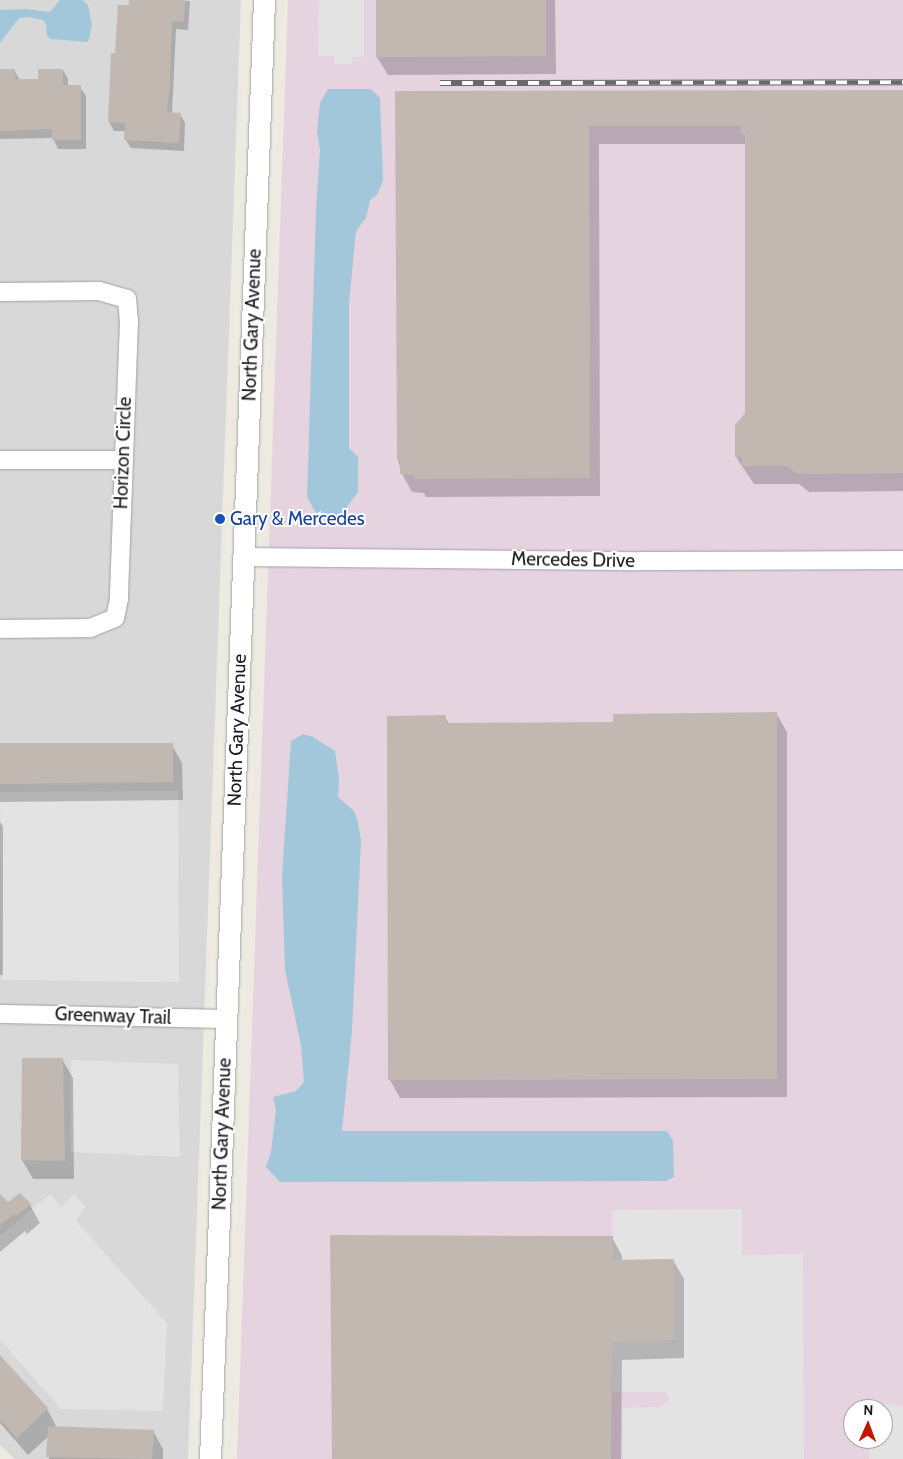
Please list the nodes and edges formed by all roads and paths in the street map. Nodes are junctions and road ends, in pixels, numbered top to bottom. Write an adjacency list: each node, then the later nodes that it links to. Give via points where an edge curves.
1 (264, 0): 5 (street, North Gary Avenue)
2 (0, 292): 4 (street, Horizon Circle, via 99,291 127,299 129,321)
3 (0, 460): 4 (street)
4 (122, 460): 7 (street, Horizon Circle, via 116,618 90,628)
5 (243, 557): 6 (street, Mercedes Drive); 9 (street, North Gary Avenue)
6 (903, 560)
7 (0, 629)
8 (0, 1014): 9 (street, Greenway Trail)
9 (226, 1019): 10 (street, North Gary Avenue)
10 (210, 1459)

